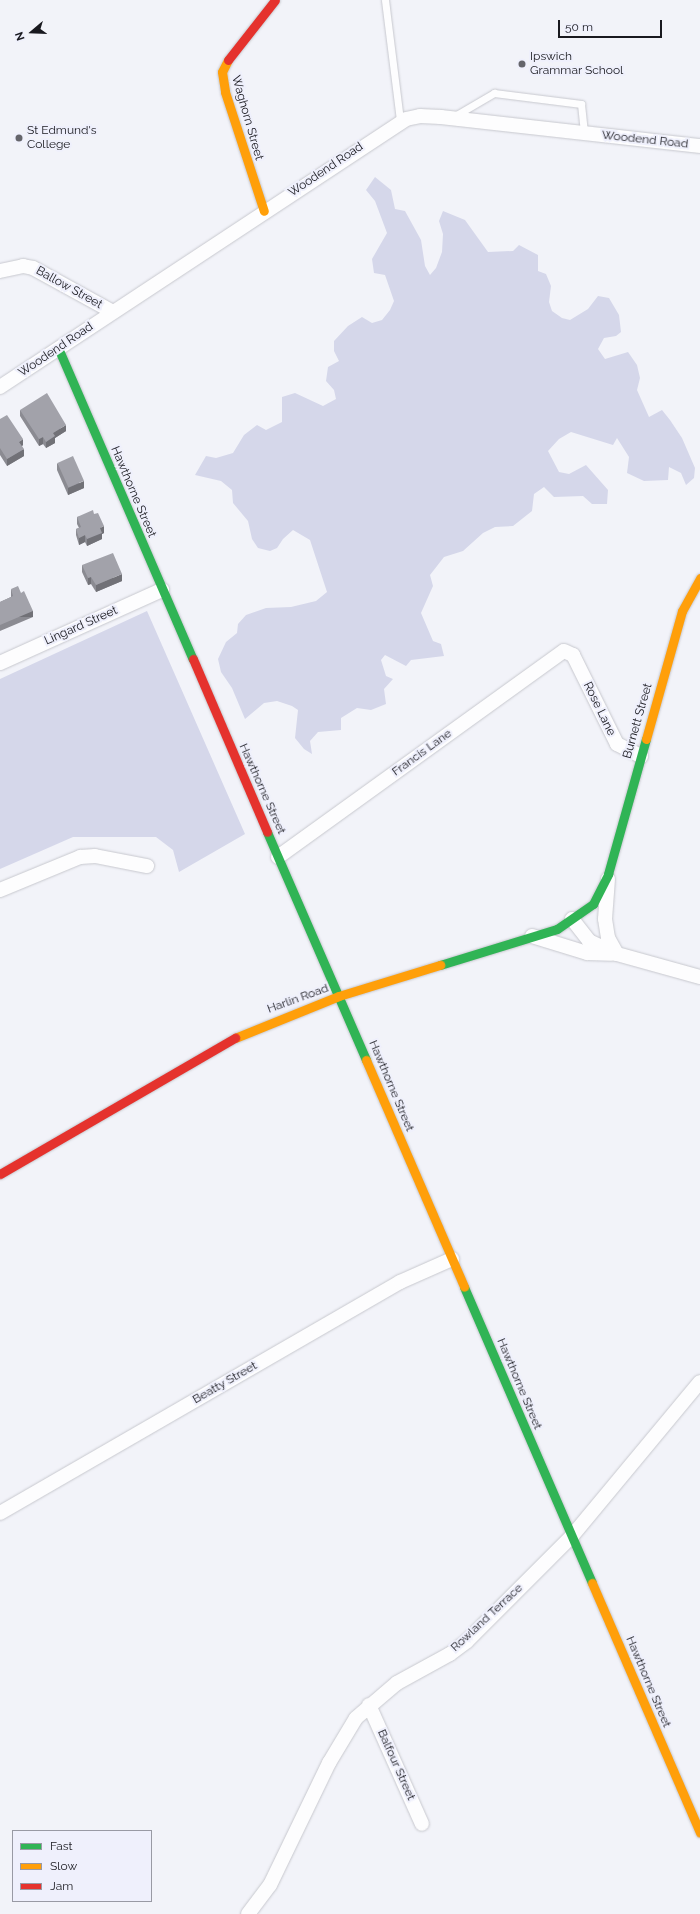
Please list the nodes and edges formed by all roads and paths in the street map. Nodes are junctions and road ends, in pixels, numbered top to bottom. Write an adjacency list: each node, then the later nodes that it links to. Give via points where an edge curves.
1 (275, 0): 7 (street, Waghorn Street, via 231,54 222,72 224,92)
2 (385, 0): 4 (lane)
3 (451, 118): 4 (street, Woodend Road, via 420,116); 5 (street, Woodend Road); 5 (lane, via 494,92 581,104)
4 (400, 122): 7 (street, Woodend Road)
5 (584, 133): 6 (street, Woodend Road)
6 (700, 146)
7 (264, 211): 9 (street, Woodend Road)
8 (0, 271): 9 (street, Ballow Street, via 23,266 33,268)
9 (113, 312): 10 (street, Woodend Road)
10 (59, 350): 11 (street, Woodend Road); 13 (street, Hawthorne Street)
11 (0, 387)
12 (700, 579): 16 (street, Burnett Street, via 682,611)
13 (162, 590): 15 (street, Lingard Street); 17 (street, Hawthorne Street)
14 (567, 651): 16 (street, Rose Lane, via 573,655 617,744); 17 (street, Francis Lane)
15 (0, 663)
16 (641, 756): 19 (street, Burnett Street)
17 (278, 857): 25 (street, Hawthorne Street)
18 (147, 866): 20 (street, via 95,856 80,857)
19 (608, 874): 21 (street, Harlin Road, via 592,904); 23 (street, via 608,938)
20 (0, 890)
21 (572, 919): 22 (street, Harlin Road, via 557,929); 23 (street, via 589,941)
22 (532, 936): 23 (street, via 587,954); 25 (street, Harlin Road)
23 (617, 954): 24 (street)
24 (700, 977)
25 (339, 996): 26 (street, Harlin Road, via 258,1026 222,1043); 27 (street, Hawthorne Street)
26 (0, 1174)
27 (452, 1259): 29 (street, Beatty Street, via 400,1282); 30 (street, Hawthorne Street)
28 (700, 1382): 30 (street, Rowland Terrace)
29 (0, 1512)
30 (572, 1536): 31 (street, Rowland Terrace, via 467,1641 450,1654 397,1683); 33 (street, Hawthorne Street)
31 (369, 1705): 32 (street, Balfour Street); 34 (street, Rowland Terrace, via 341,1740 270,1885)
32 (422, 1824)
33 (700, 1833)
34 (248, 1914)

